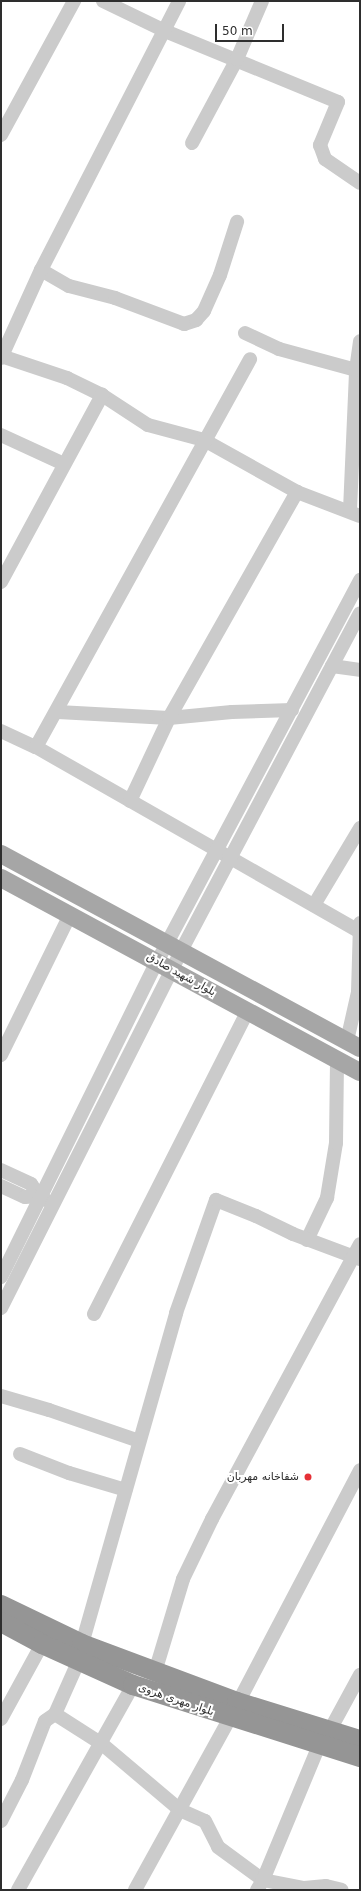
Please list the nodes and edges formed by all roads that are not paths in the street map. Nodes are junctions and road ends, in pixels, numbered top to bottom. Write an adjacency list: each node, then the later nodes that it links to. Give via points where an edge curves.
1 (74, 1): 7 (street)
2 (103, 1): 5 (street)
3 (179, 1): 5 (street)
4 (262, 1): 6 (street)
5 (165, 31): 6 (street); 11 (street)
6 (237, 59): 8 (street); 9 (street, via 338,102 320,145 325,159)
7 (1, 135)
8 (192, 143)
9 (360, 182)
10 (237, 222): 11 (street, via 220,275 204,311 196,320 184,324 115,298 69,286)
11 (40, 270): 14 (street)
12 (245, 333): 16 (street, via 279,350)
13 (360, 341): 16 (street)
14 (1, 357): 17 (street, via 67,378)
15 (250, 359): 19 (street)
16 (356, 370): 22 (street)
17 (102, 395): 19 (street, via 148,425); 20 (street)
18 (1, 435): 20 (street)
19 (204, 440): 21 (street); 29 (street)
20 (64, 464): 24 (street)
21 (297, 492): 22 (street); 30 (street)
22 (355, 513)
23 (360, 580): 28 (street)
24 (1, 582)
25 (360, 613): 26 (street)
26 (332, 666): 27 (street); 37 (street)
27 (360, 670)
28 (292, 710): 30 (street); 35 (street)
29 (58, 712): 30 (street); 32 (street)
30 (169, 718): 33 (street)
31 (1, 731): 32 (street)
32 (36, 747): 33 (street)
33 (130, 801): 35 (street)
34 (360, 828): 39 (street)
35 (216, 850): 37 (street); 42 (street)
36 (1, 854): 42 (main road, بلوار شهید صادق)
37 (231, 859): 39 (street); 42 (street)
38 (1, 878): 40 (main road, بلوار شهید صادق)
39 (314, 905): 41 (street)
40 (70, 915): 43 (main road, بلوار شهید صادق); 47 (street)
41 (360, 928): 44 (street)
42 (174, 947): 43 (street); 46 (main road, بلوار شهید صادق)
43 (164, 966): 45 (main road, بلوار شهید صادق); 52 (street); 53 (street)
44 (359, 992): 46 (street)
45 (247, 1013): 48 (main road, بلوار شهید صادق); 59 (street)
46 (354, 1045)
47 (1, 1055)
48 (337, 1060): 49 (main road, بلوار شهید صادق); 54 (street, via 336,1143 327,1198)
49 (360, 1072)
50 (1, 1170): 52 (street, via 31,1184)
51 (1, 1186): 52 (street, via 25,1197)
52 (39, 1196): 53 (street); 57 (street)
53 (52, 1202): 58 (street)
54 (307, 1240): 56 (street); 61 (street, via 216,1200 176,1313)
55 (360, 1244): 56 (street)
56 (357, 1258): 69 (street, via 212,1519 183,1579)
57 (1, 1277)
58 (1, 1308)
59 (94, 1314)
60 (1, 1396): 61 (street)
61 (139, 1441): 64 (street)
62 (20, 1454): 64 (street, via 69,1473)
63 (360, 1470): 72 (street)
64 (126, 1490): 68 (street)
65 (1, 1605): 68 (highway, بلوار مهری هروی)
66 (1, 1622): 67 (highway, بلوار مهری هروی)
67 (42, 1644): 68 (highway, بلوار مهری هروی); 74 (street)
68 (81, 1652): 69 (highway, بلوار مهری هروی); 71 (highway, بلوار مهری هروی); 73 (street)
69 (155, 1672): 72 (highway, بلوار مهری هروی)
70 (360, 1675): 75 (street)
71 (133, 1685): 72 (highway, بلوار مهری هروی); 77 (street)
72 (234, 1710): 75 (highway, بلوار مهری هروی); 79 (street)
73 (55, 1714): 77 (street); 80 (street, via 45,1721 22,1780)
74 (2, 1716)
75 (325, 1737): 76 (highway, بلوار مهری هروی); 78 (highway, بلوار مهری هروی); 81 (street)
76 (360, 1740)
77 (102, 1744): 79 (street); 82 (street)
78 (360, 1757)
79 (180, 1810): 81 (street, via 204,1821 218,1846); 83 (street)
80 (1, 1821)
81 (260, 1885): 84 (street, via 304,1888 326,1886)
82 (18, 1890)
83 (135, 1890)
84 (342, 1890)

